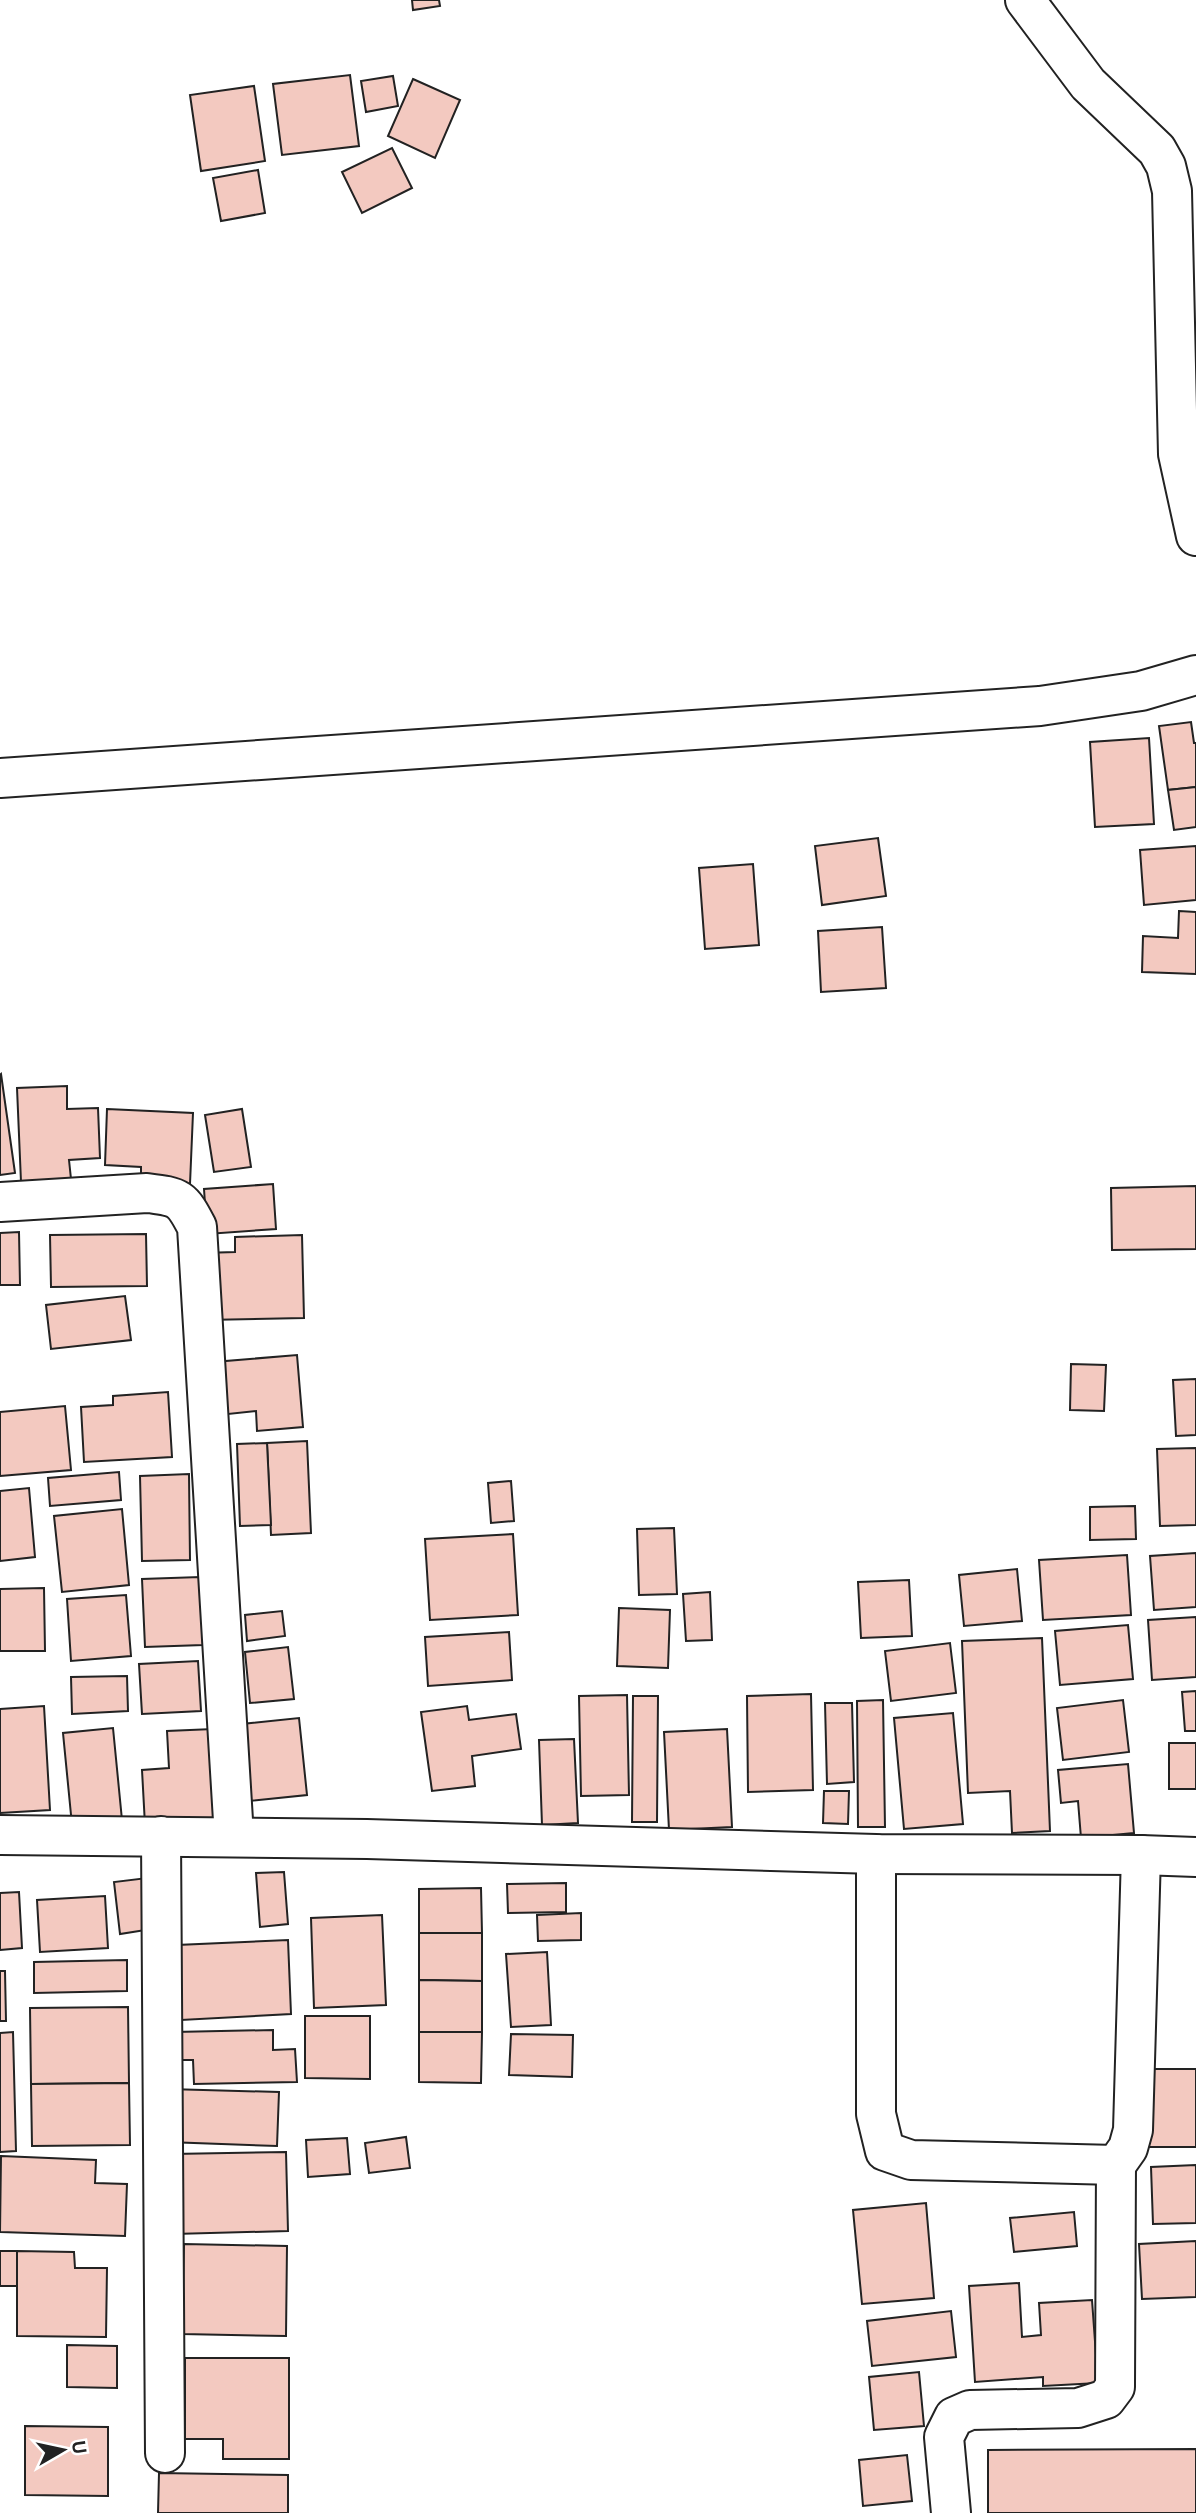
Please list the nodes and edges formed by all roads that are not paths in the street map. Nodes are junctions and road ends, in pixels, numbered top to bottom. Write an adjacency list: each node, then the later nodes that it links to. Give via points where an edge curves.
1 (1025, 0): 2 (street, via 1088,85 1157,150 1166,166 1172,191 1178,454)
2 (1196, 536)
3 (1196, 675): 4 (street, via 1141,691 1040,706)
4 (0, 778)
5 (0, 1202): 8 (street, via 147,1193 185,1203 197,1227)
6 (0, 1835): 7 (street)
7 (161, 1836): 8 (street); 13 (street)
8 (234, 1837): 9 (street)
9 (876, 1854): 10 (street); 12 (street, via 876,2114 885,2151 911,2160)
10 (1141, 1855): 11 (street); 12 (street, via 1133,2130)
11 (1196, 1857)
12 (1116, 2165): 14 (street, via 1115,2387 1106,2399 1079,2409 970,2410 954,2417 944,2437)
13 (165, 2453)
14 (951, 2513)

